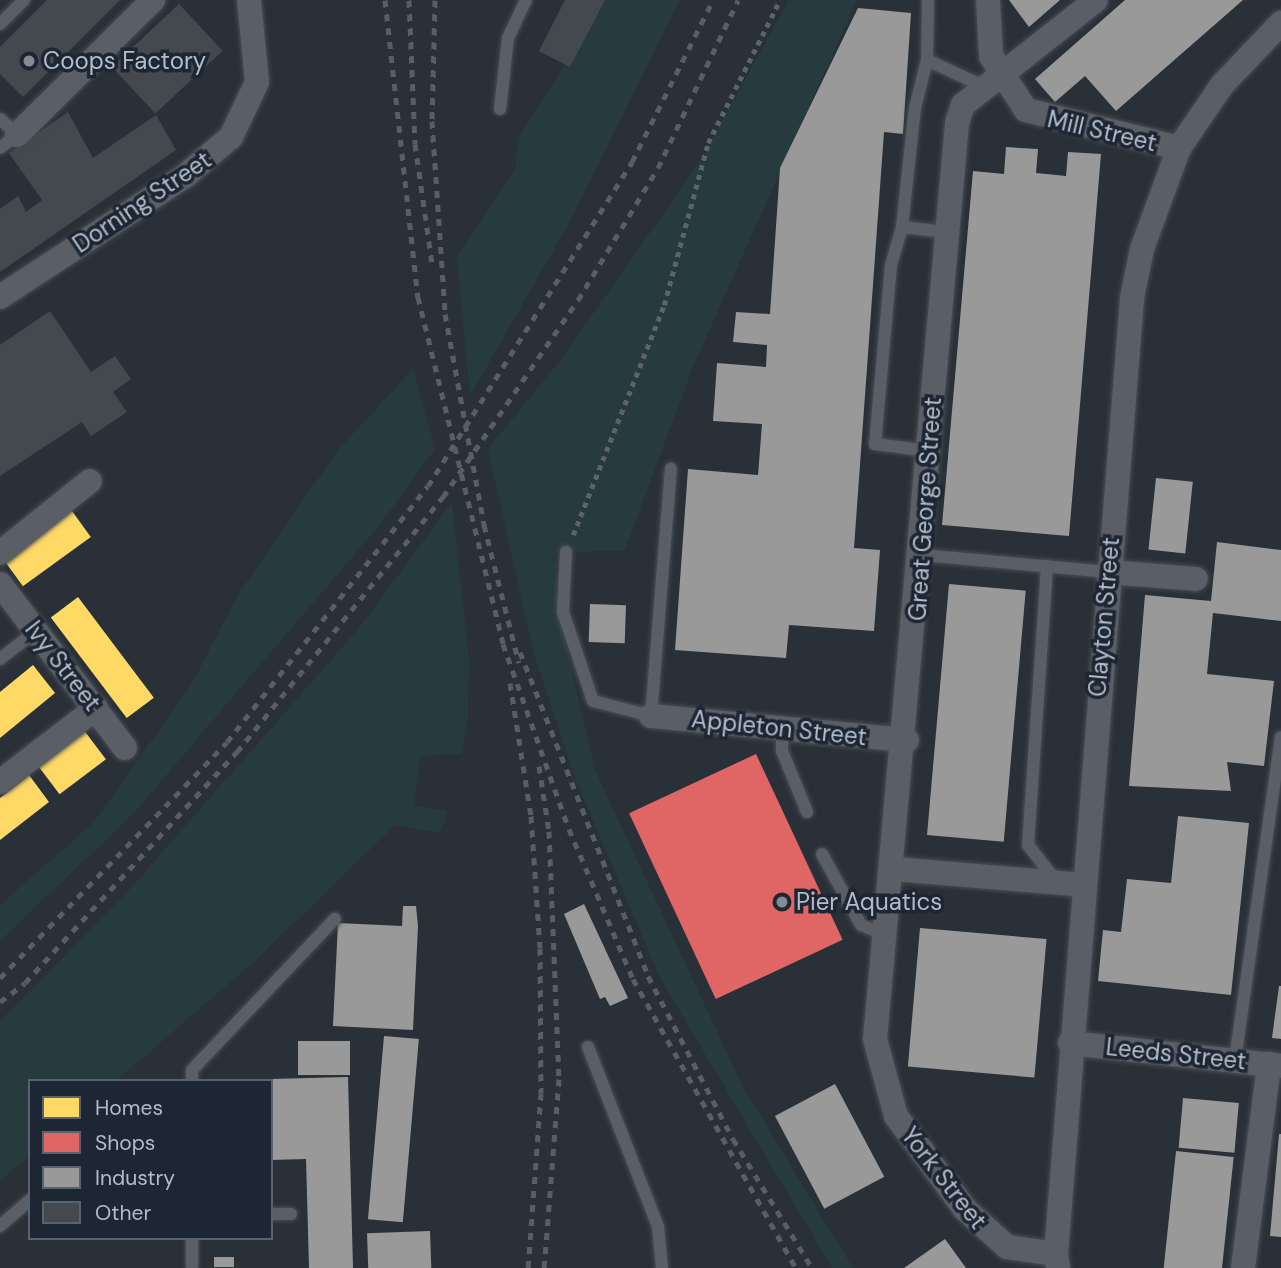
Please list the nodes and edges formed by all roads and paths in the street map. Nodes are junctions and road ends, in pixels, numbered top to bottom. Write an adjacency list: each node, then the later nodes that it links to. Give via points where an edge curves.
1 (24, 0): 10 (lane)
2 (153, 0): 14 (street)
3 (249, 0): 18 (street, Dorning Street, via 257,82 231,136 185,176)
4 (526, 0): 13 (lane, via 508,38)
5 (780, 0): 22 (path, via 708,143 664,305)
6 (928, 0): 11 (lane)
7 (988, 0): 12 (street, via 985,32)
8 (1096, 0): 12 (street, Great George Street)
9 (1281, 23): 15 (street, Clayton Street, via 1222,85)
10 (0, 24)
11 (927, 60): 12 (lane); 16 (lane, via 915,108)
12 (992, 82): 15 (street, Mill Street, via 1042,118); 17 (street, Great George Street, via 959,114)
13 (500, 109)
14 (6, 134)
15 (1179, 148): 26 (street, Clayton Street, via 1142,249 1132,298)
16 (902, 227): 17 (lane); 19 (lane, via 891,265 875,444)
17 (946, 232): 19 (street, Great George Street)
18 (0, 297)
19 (929, 451): 24 (street, Great George Street)
20 (671, 470): 32 (lane)
21 (90, 481): 23 (street)
22 (566, 552): 32 (lane, via 563,612 593,701)
23 (0, 554)
24 (922, 555): 25 (lane); 35 (street, Great George Street)
25 (1047, 566): 26 (lane); 41 (lane, via 1028,845)
26 (1108, 572): 27 (street); 41 (street, Clayton Street)
27 (1196, 579)
28 (0, 584): 29 (street, Ivy Street)
29 (36, 631): 30 (lane); 31 (street, Ivy Street)
30 (0, 659)
31 (96, 708): 36 (street, Ivy Street); 37 (street)
32 (652, 716): 33 (street, Appleton Street)
33 (782, 728): 35 (street, Appleton Street); 38 (lane, via 782,751)
34 (1281, 737): 47 (lane)
35 (907, 740): 40 (street, Great George Street)
36 (125, 748)
37 (0, 782)
38 (807, 812)
39 (822, 853): 43 (lane, via 861,925)
40 (894, 869): 41 (street); 43 (street, Great George Street)
41 (1071, 884): 45 (street, Clayton Street)
42 (335, 919): 49 (lane, via 192,1070)
43 (887, 935): 44 (street, Great George Street)
44 (876, 1039): 55 (street, York Street, via 896,1116 965,1209 1007,1247)
45 (1070, 1043): 47 (street, Leeds Street); 55 (street, Clayton Street)
46 (588, 1047): 57 (lane, via 658,1227)
47 (1235, 1060): 48 (street, Leeds Street)
48 (1275, 1065): 58 (street)
49 (192, 1079)
50 (28, 1201): 53 (lane)
51 (273, 1214): 52 (lane)
52 (291, 1214)
53 (0, 1226)
54 (192, 1240): 56 (lane)
55 (1057, 1261)
56 (192, 1268)
57 (662, 1268)
58 (1244, 1268)

